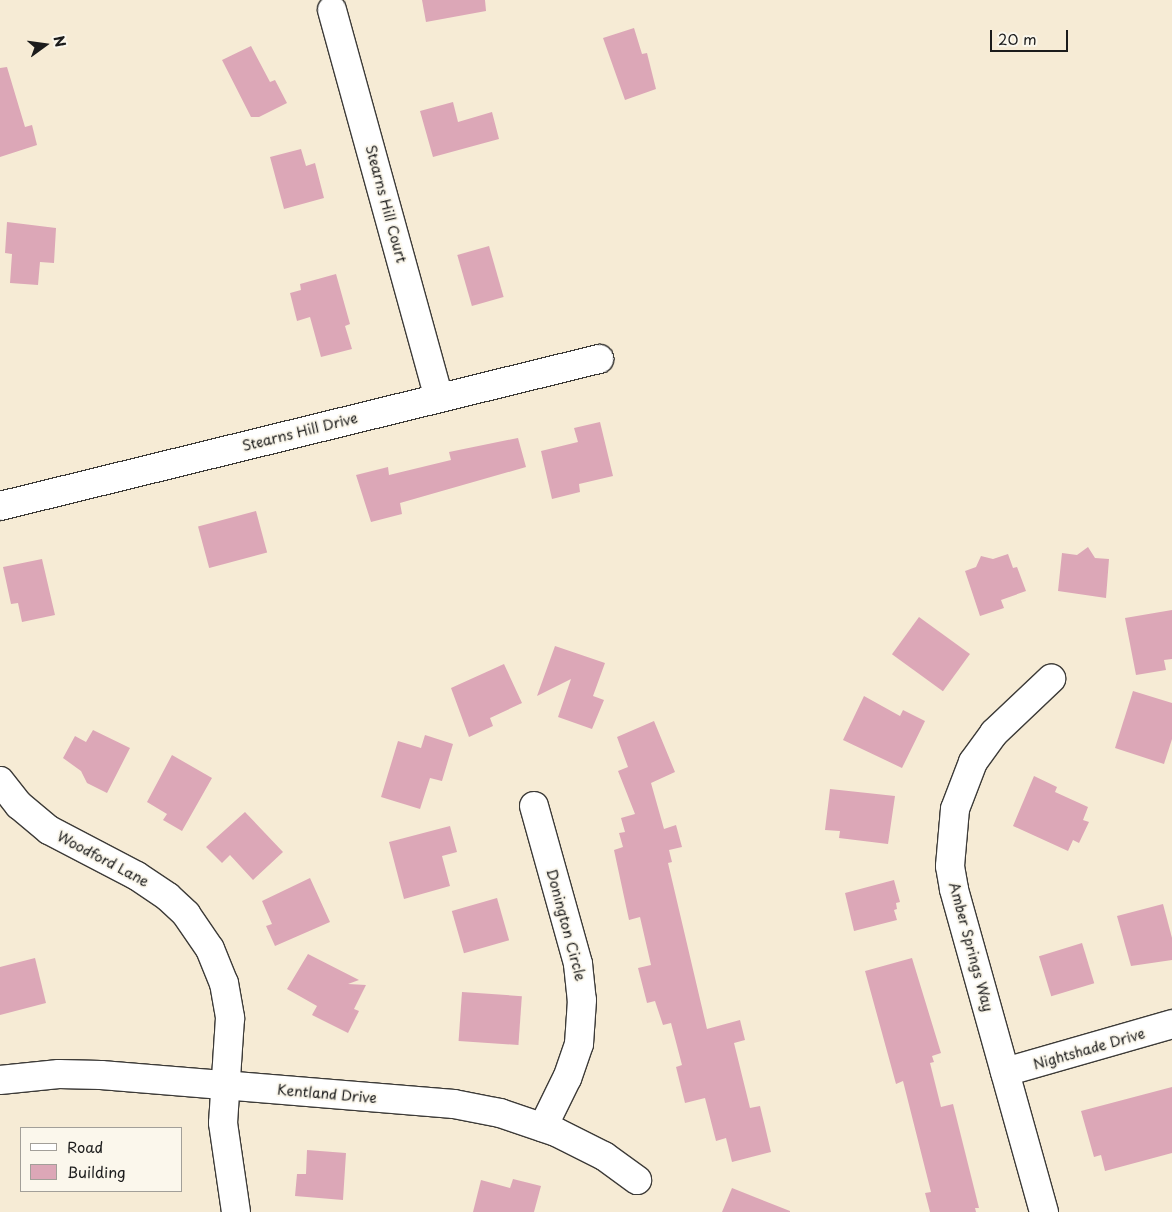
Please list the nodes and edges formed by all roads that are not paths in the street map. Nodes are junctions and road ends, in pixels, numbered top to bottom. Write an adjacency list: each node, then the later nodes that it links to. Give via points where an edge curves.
1 (332, 10): 3 (street, Stearns Hill Court)
2 (599, 359): 3 (street, Stearns Hill Drive)
3 (439, 398): 4 (street, Stearns Hill Drive)
4 (0, 506)
5 (1051, 679): 9 (street, Amber Springs Way, via 994,733 979,753 964,781 952,830 950,866 954,888)
6 (0, 781): 11 (street, Woodford Lane, via 18,806 43,826 155,887 180,908 200,933 218,966 229,1002)
7 (534, 806): 12 (street, Donington Circle, via 578,963 582,1000 579,1044 567,1078)
8 (1172, 1024): 9 (street, Nightshade Drive)
9 (1005, 1072): 15 (street, Amber Springs Way)
10 (0, 1080): 11 (street, Kentland Drive, via 79,1074)
11 (226, 1085): 12 (street, Kentland Drive, via 454,1104 500,1113); 14 (street, Woodford Lane, via 224,1132)
12 (543, 1127): 13 (street, Kentland Drive, via 604,1156)
13 (637, 1180)
14 (236, 1212)
15 (1044, 1212)

